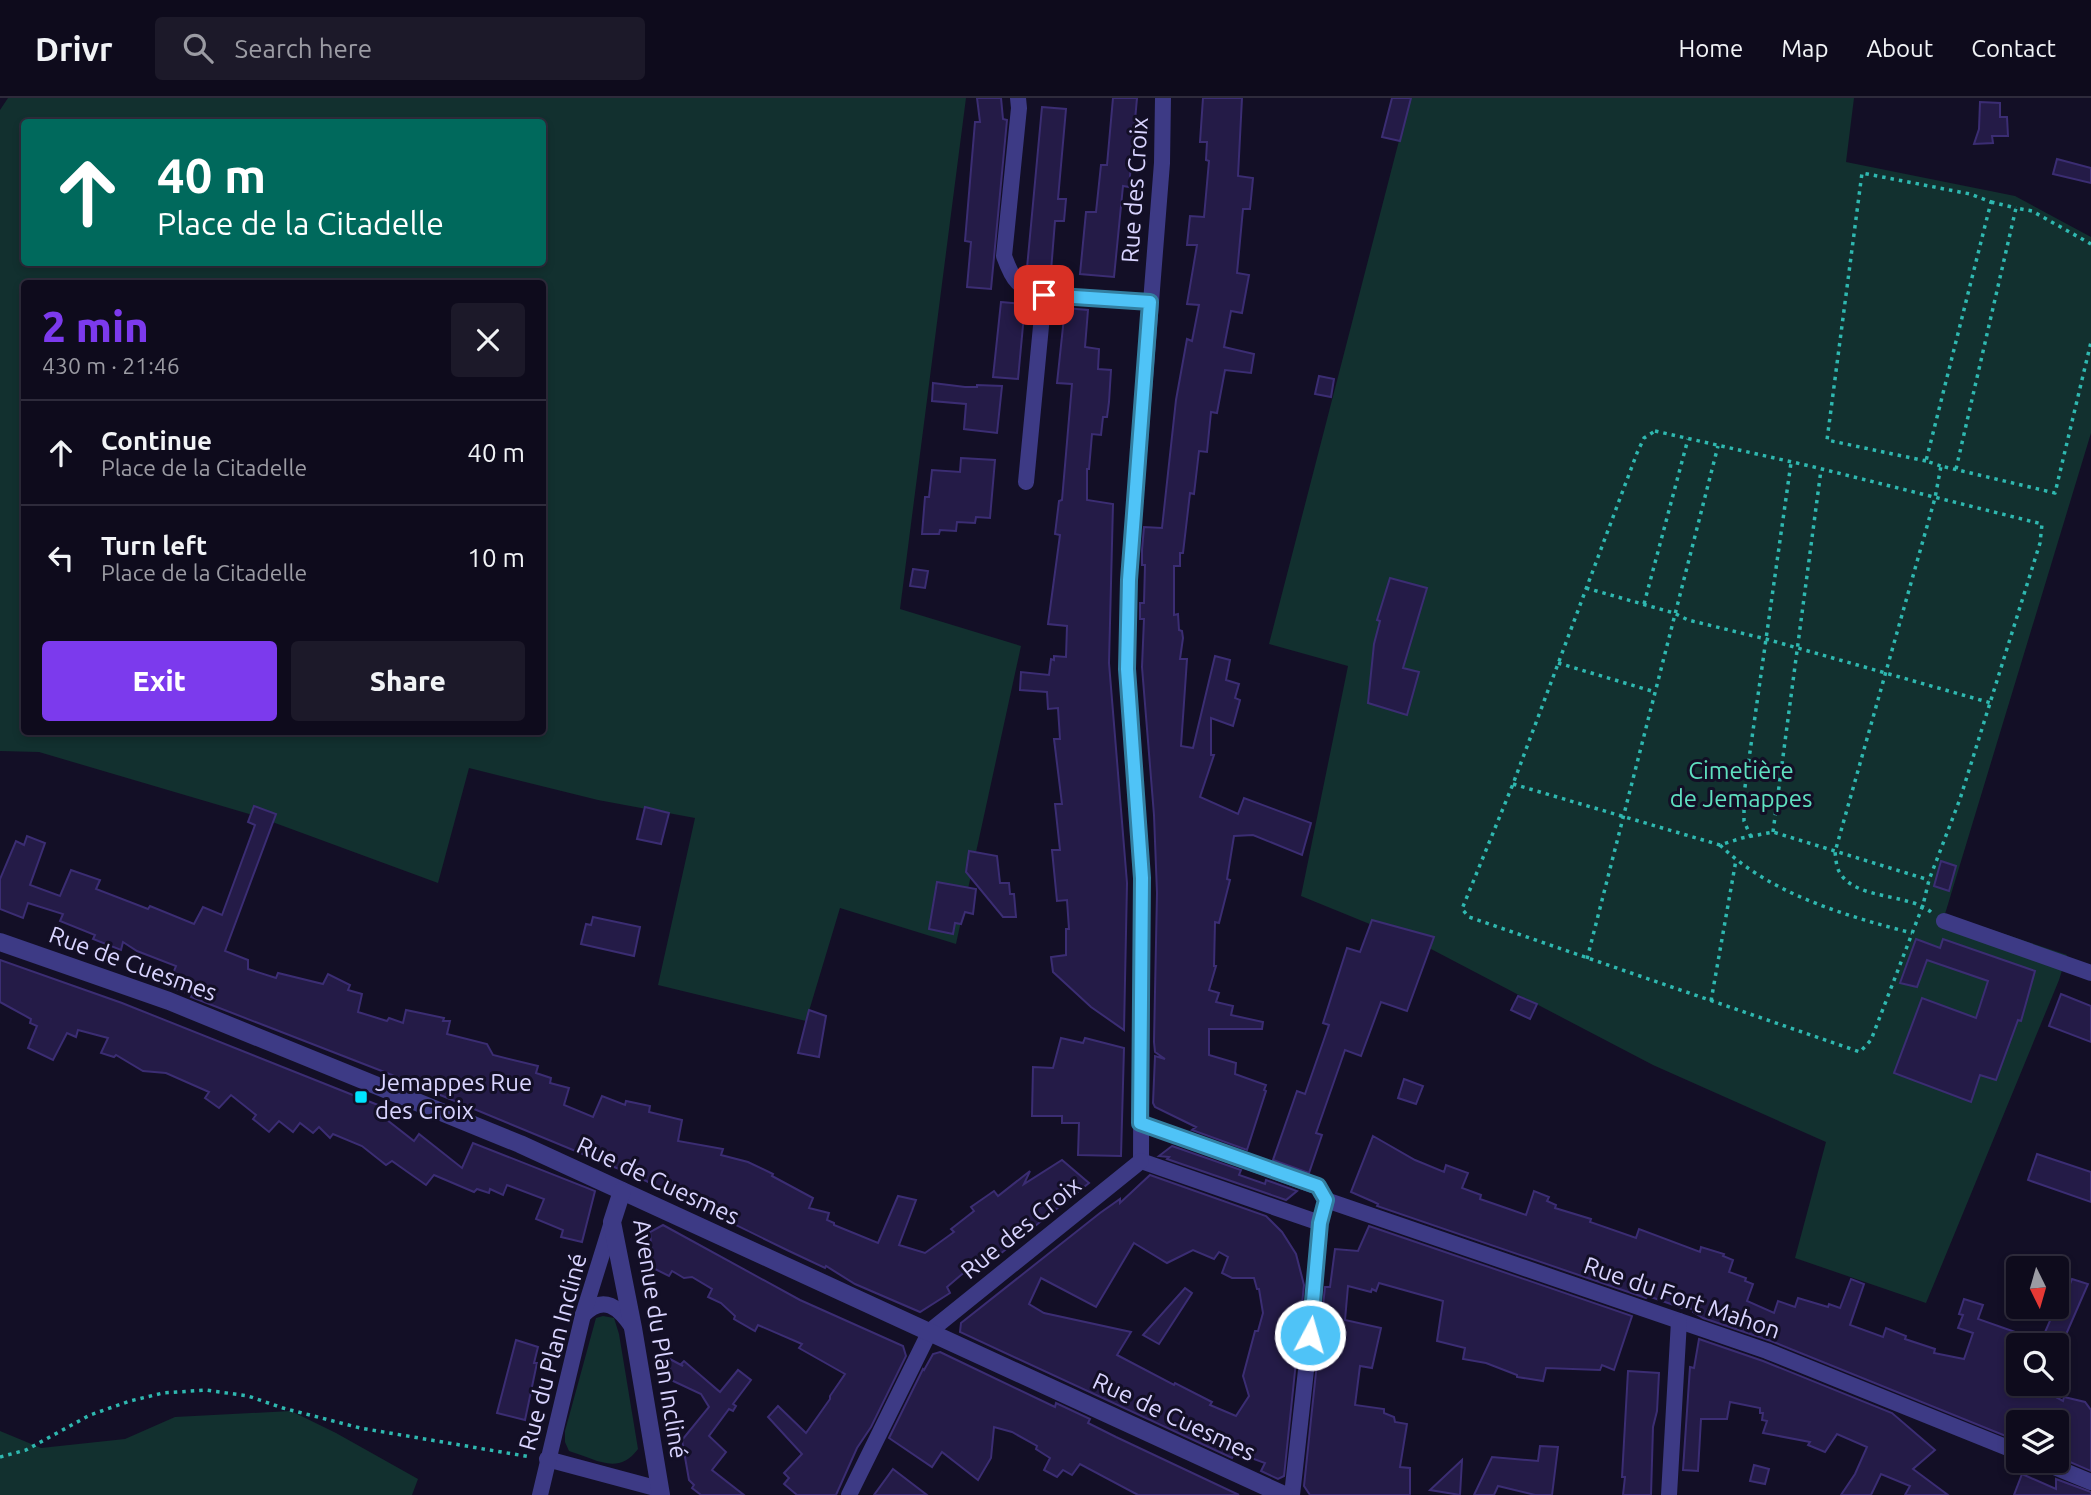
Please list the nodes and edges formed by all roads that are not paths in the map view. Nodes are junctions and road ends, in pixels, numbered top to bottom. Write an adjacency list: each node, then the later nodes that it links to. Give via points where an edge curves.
1 (1018, 98): 3 (street, via 1004,257 1010,274 1023,289)
2 (1163, 98): 4 (street, Rue des Croix)
3 (1044, 295): 4 (street); 5 (street)
4 (1150, 302): 9 (street, Rue des Croix, via 1129,580 1127,669 1142,878)
5 (1027, 482)
6 (1944, 921): 8 (street)
7 (0, 942): 11 (street, Rue de Cuesmes, via 169,1000 520,1144)
8 (2091, 973)
9 (1140, 1123): 10 (street, Rue des Croix); 12 (street, Rue du Fort Mahon, via 1318,1186)
10 (1141, 1161): 14 (street); 18 (street, Rue des Croix)
11 (621, 1191): 13 (street, Avenue du Plan Incliné); 18 (street, Rue de Cuesmes)
12 (1326, 1200): 14 (street); 16 (street, Rue du Fort Mahon)
13 (612, 1222): 15 (street, Rue du Plan Incliné); 17 (street, Avenue du Plan Incliné)
14 (1320, 1223): 27 (street)
15 (583, 1315): 17 (street, via 591,1306 612,1306); 20 (street, Rue du Plan Incliné)
16 (1679, 1321): 19 (street, Rue du Fort Mahon, via 1767,1351); 28 (street)
17 (633, 1328): 23 (street, Avenue du Plan Incliné)
18 (930, 1331): 25 (street); 26 (street, Rue de Cuesmes)
19 (2006, 1447)
20 (547, 1459): 23 (street); 24 (street, Rue du Plan Incliné)
21 (2069, 1473): 22 (street)
22 (2091, 1482)
23 (660, 1492)
24 (540, 1495)
25 (849, 1495)
26 (1284, 1495)
27 (1292, 1495)
28 (1669, 1495)

